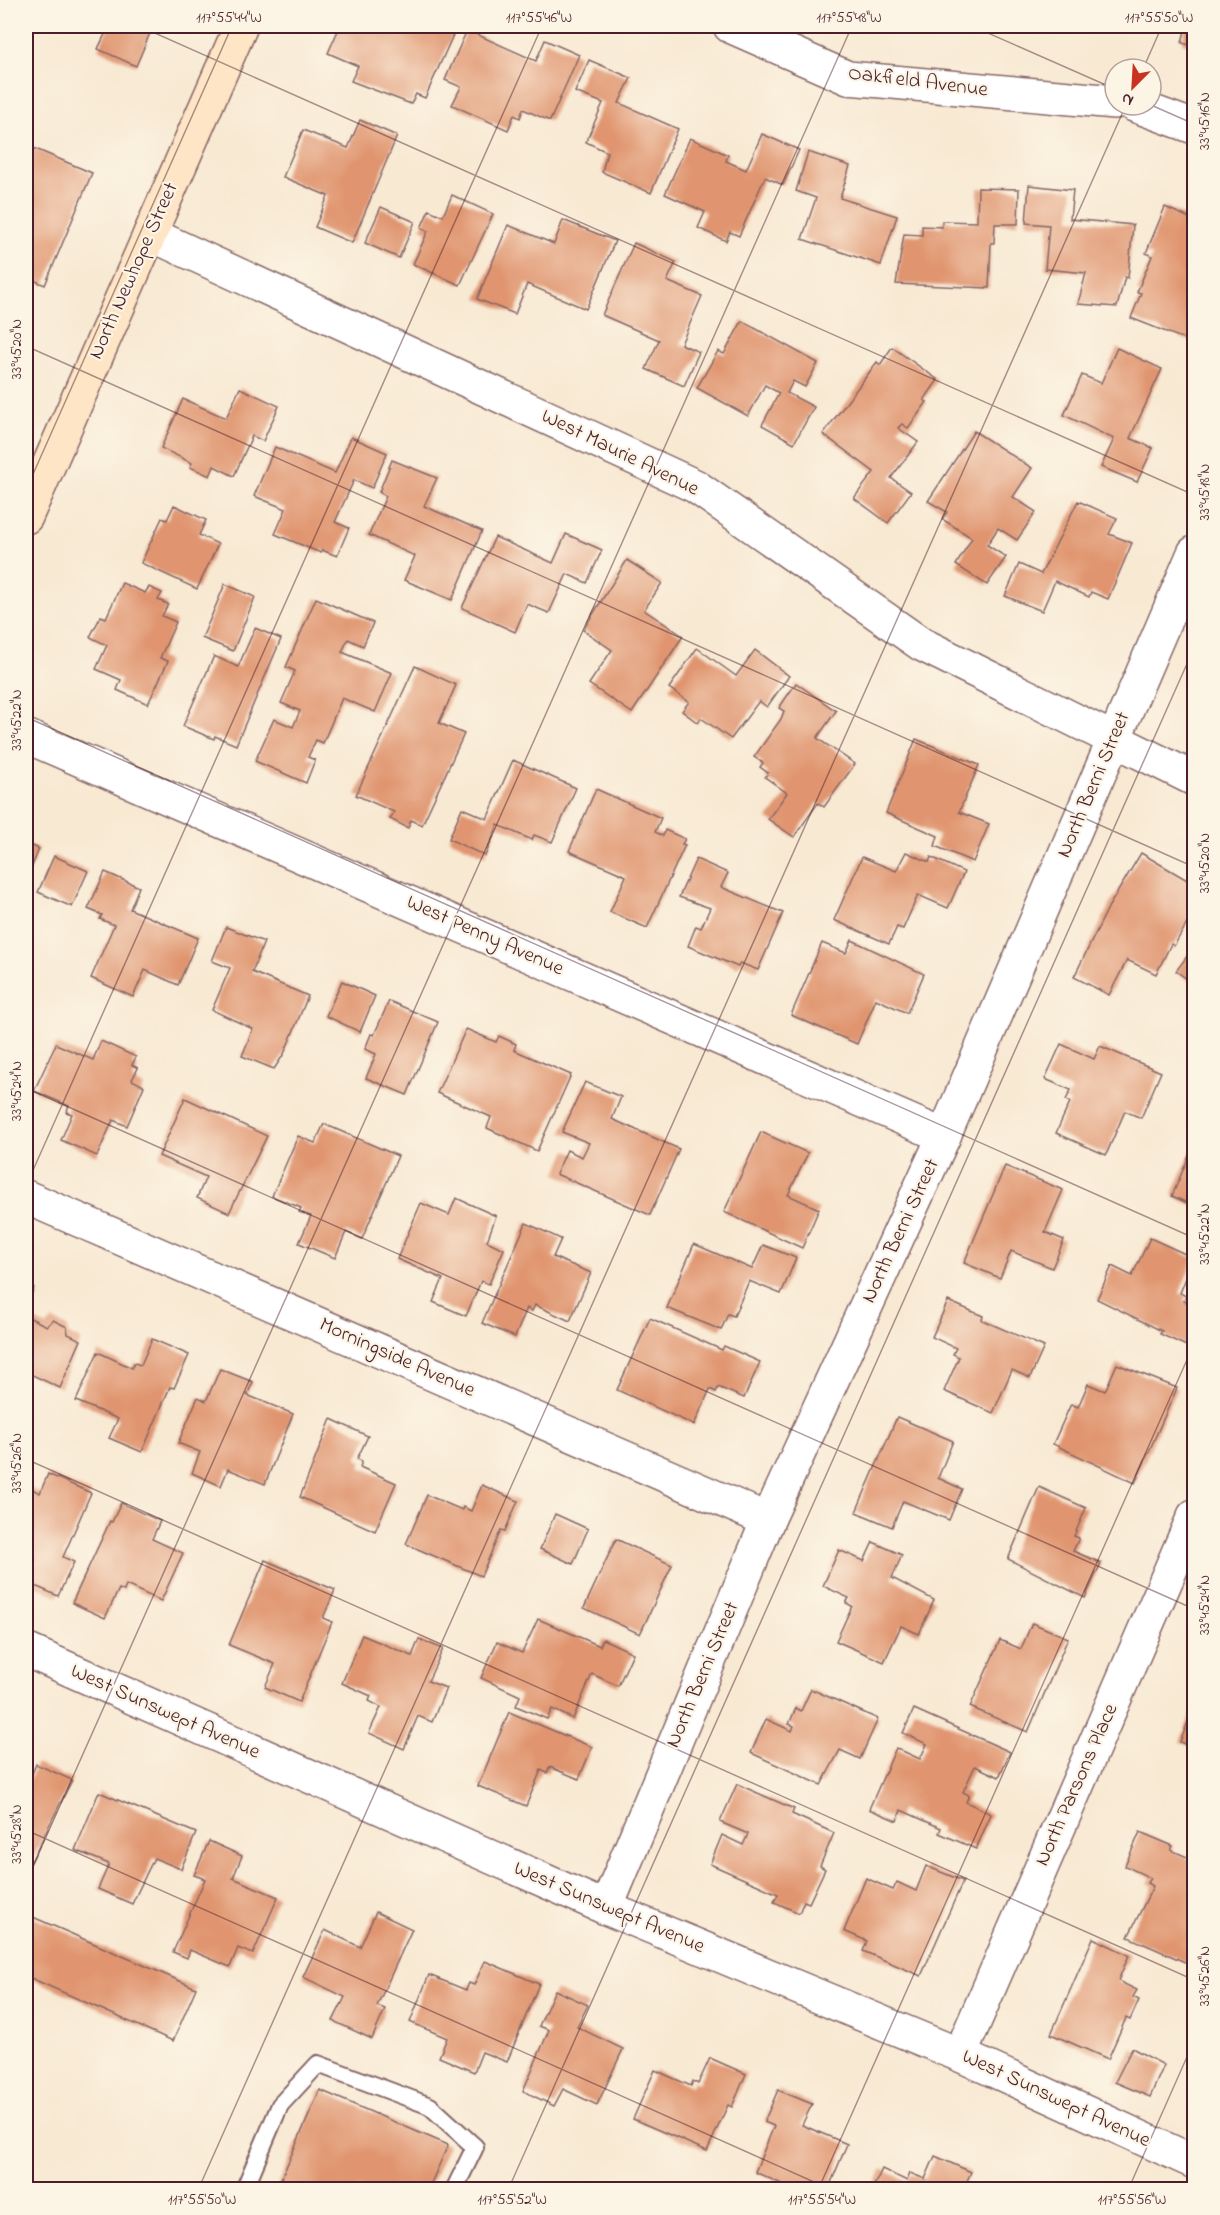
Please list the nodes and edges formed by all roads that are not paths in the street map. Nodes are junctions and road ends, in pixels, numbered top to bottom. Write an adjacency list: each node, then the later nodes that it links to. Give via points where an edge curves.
1 (241, 26): 6 (street, North Newhope Street)
2 (730, 26): 3 (street, Oakfield Avenue, via 848,78)
3 (1103, 101)
4 (1163, 116): 5 (street)
5 (1194, 127)
6 (150, 234): 7 (street, North Newhope Street); 10 (street, West Maurie Avenue, via 695,486 921,644)
7 (26, 517)
8 (1194, 553): 10 (street, North Berni Street)
9 (26, 736): 12 (street, West Penny Avenue)
10 (1113, 739): 11 (street, West Maurie Avenue); 12 (street, North Berni Street)
11 (1194, 779)
12 (944, 1136): 15 (street, North Berni Street)
13 (26, 1197): 15 (street, Morningside Avenue)
14 (1194, 1516): 18 (street, North Parsons Place)
15 (768, 1520): 17 (street, North Berni Street)
16 (26, 1650): 17 (street, West Sunswept Avenue)
17 (606, 1908): 18 (street, West Sunswept Avenue)
18 (960, 2055): 19 (street, West Sunswept Avenue)
19 (1194, 2162)
20 (244, 2190): 21 (lane, via 280,2105 318,2064 430,2106 475,2147)
21 (454, 2190)

